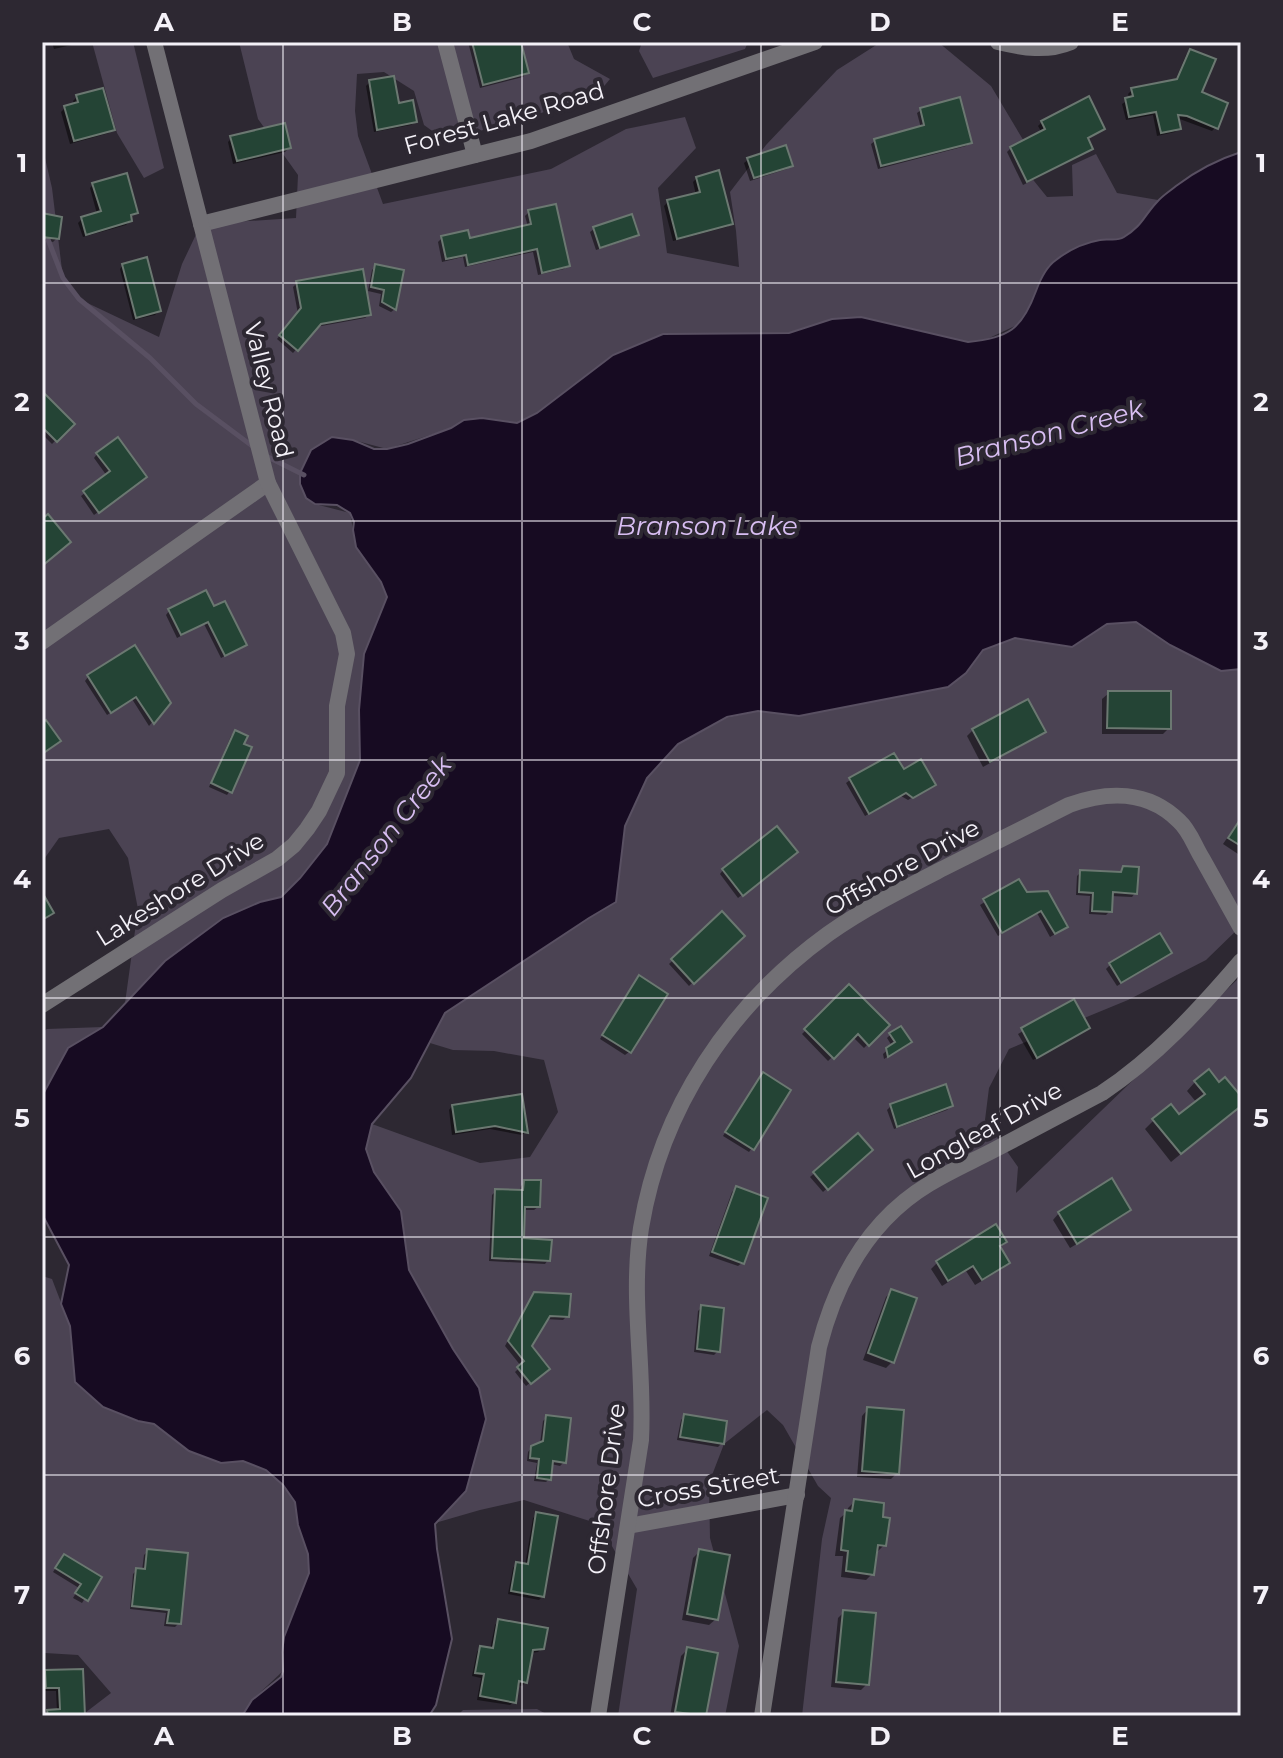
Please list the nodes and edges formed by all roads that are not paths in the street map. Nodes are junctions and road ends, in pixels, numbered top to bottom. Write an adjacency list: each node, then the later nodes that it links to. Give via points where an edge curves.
1 (154, 42): 7 (street, Valley Road)
2 (445, 42): 6 (street)
3 (815, 42): 6 (street, Forest Lake Road, via 531,141)
4 (998, 42): 5 (street, via 1023,48)
5 (1071, 42)
6 (475, 155): 7 (street, Forest Lake Road)
7 (201, 224): 8 (street, Valley Road)
8 (268, 483): 9 (street, Valley Road); 12 (street, Lakeshore Drive, via 346,644 337,706 337,773 329,793 307,829 277,859)
9 (42, 642)
10 (1241, 928): 14 (street, Offshore Drive, via 1178,819 1141,799 1099,796 1069,805 865,911 764,988 699,1071 666,1137 647,1198 636,1287 643,1408)
11 (1241, 961): 13 (street, Longleaf Drive, via 1129,1075 929,1184 874,1233 854,1259 827,1316)
12 (42, 1005)
13 (797, 1495): 14 (street, Cross Street); 16 (street, Longleaf Drive)
14 (628, 1526): 15 (street, Offshore Drive)
15 (598, 1716)
16 (762, 1716)

